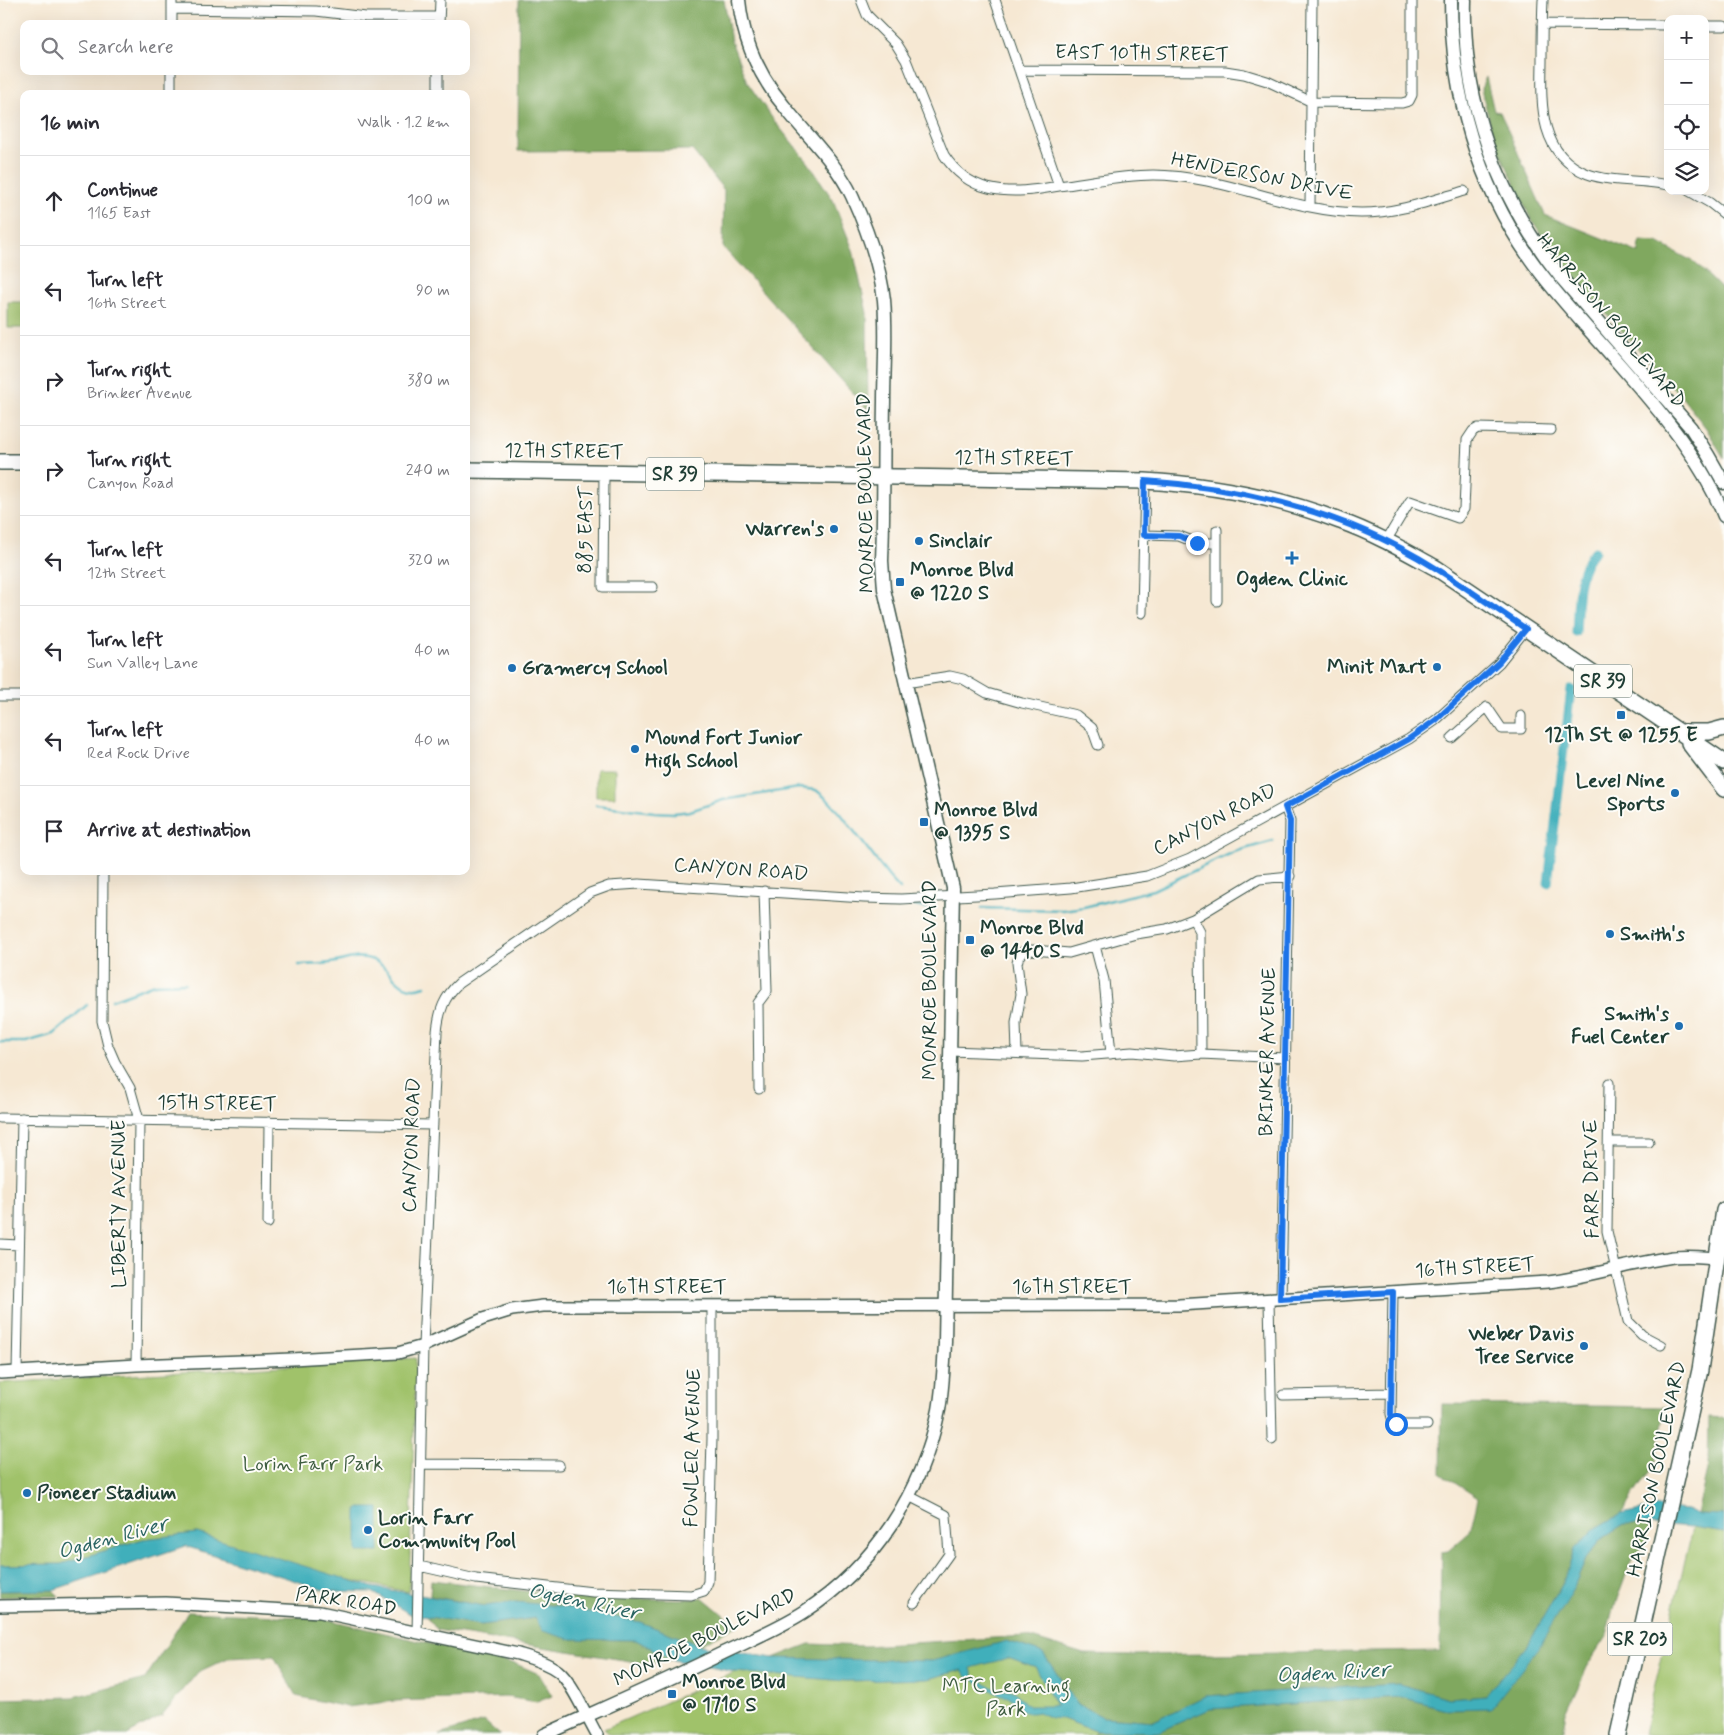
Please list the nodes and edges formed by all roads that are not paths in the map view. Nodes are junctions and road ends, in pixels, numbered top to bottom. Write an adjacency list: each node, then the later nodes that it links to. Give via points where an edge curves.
1 (440, 0): 12 (street)
2 (739, 0): 34 (main road, MONROE BOULEVARD, via 748,43 763,76 844,182 862,217 873,250 885,314)
3 (861, 0): 24 (street, HENDERSON DRIVE, via 867,15 896,44 906,60 952,168 966,180 988,188 1031,191)
4 (995, 0): 17 (street)
5 (1312, 0): 22 (street)
6 (1412, 0): 22 (street, EAST 10TH STREET, via 1412,95 1408,101)
7 (1451, 0): 37 (main road, HARRISON BOULEVARD, via 1452,38 1462,105 1473,147 1505,218 1550,284 1680,437 1710,485)
8 (1465, 0): 36 (main road, HARRISON BOULEVARD, via 1465,38 1474,100 1485,141 1515,210 1559,275 1691,428)
9 (1543, 0): 13 (street)
10 (172, 5): 11 (street); 12 (street)
11 (172, 20)
12 (439, 20)
13 (1542, 24): 14 (street); 23 (street, via 1542,110 1548,134 1559,154 1577,168 1598,176)
14 (1664, 25)
15 (1709, 26): 16 (street)
16 (1724, 26)
17 (1019, 70): 22 (street, EAST 10TH STREET, via 1225,71 1267,81); 24 (street)
18 (171, 75): 20 (street)
19 (438, 75): 21 (street)
20 (171, 90)
21 (438, 90)
22 (1312, 102): 27 (street)
23 (1664, 184)
24 (1059, 186): 27 (street, HENDERSON DRIVE, via 1124,177 1176,176)
25 (1464, 191): 27 (street, HENDERSON DRIVE, via 1390,211 1361,213)
26 (1696, 195): 28 (street)
27 (1310, 206)
28 (1724, 214)
29 (1551, 430): 40 (street, via 1478,428 1473,431 1467,440 1464,509 1458,518 1410,500)
30 (0, 462): 31 (main road)
31 (20, 462)
32 (470, 470): 33 (main road, 12TH STREET / SR 39)
33 (604, 472): 34 (main road, 12TH STREET / SR 39); 42 (street, 885 EAST, via 603,587)
34 (883, 477): 35 (main road, 12TH STREET / SR 39); 46 (main road, MONROE BOULEVARD, via 884,589)
35 (1145, 481): 39 (street); 40 (main road, 12TH STREET / SR 39, via 1189,484 1300,507)
36 (1724, 483)
37 (1724, 516)
38 (1217, 530): 41 (street)
39 (1144, 535): 41 (street); 44 (street)
40 (1386, 541): 45 (main road, 12TH STREET / SR 39, via 1436,568)
41 (1217, 543): 43 (street)
42 (653, 587)
43 (1217, 601)
44 (1142, 613)
45 (1526, 629): 51 (main road, SR 39); 56 (street, CANYON ROAD, via 1499,662 1436,720 1397,746)
46 (905, 683): 53 (street, via 950,676 963,679 988,693 1076,715 1092,728); 60 (main road, MONROE BOULEVARD)
47 (0, 696): 48 (street)
48 (20, 696)
49 (1521, 716): 52 (street, via 1521,729 1502,729 1487,706)
50 (1724, 728): 51 (main road)
51 (1680, 732): 54 (main road, SR 39); 55 (main road)
52 (1452, 738)
53 (1098, 745)
54 (1724, 762)
55 (1724, 789)
56 (1285, 807): 58 (street, BRINKER AVENUE, via 1290,821); 60 (street, CANYON ROAD, via 1190,859 1147,876 1071,888)
57 (103, 875): 72 (street, LIBERTY AVENUE, via 102,1021 108,1046 130,1088)
58 (1290, 876): 61 (street, via 1259,879); 67 (street, BRINKER AVENUE)
59 (764, 891): 60 (street, CANYON ROAD, via 901,899); 69 (street, via 767,991 758,1003); 74 (street, CANYON ROAD, via 639,884 604,888 590,893 475,972 451,991 441,1009)
60 (953, 896): 63 (main road, MONROE BOULEVARD)
61 (1193, 919): 62 (street, via 1167,929); 66 (street, via 1200,932)
62 (1095, 946): 64 (street, via 1069,953 1024,951 1019,956 1021,994 1016,1023); 65 (street, via 1104,980)
63 (950, 1051): 64 (street); 86 (main road, MONROE BOULEVARD)
64 (1017, 1053): 65 (street)
65 (1111, 1054): 66 (street)
66 (1201, 1054): 67 (street)
67 (1286, 1058): 84 (street, BRINKER AVENUE)
68 (1609, 1083): 75 (street, FARR DRIVE)
69 (759, 1089)
70 (0, 1118): 71 (street, 15TH STREET)
71 (22, 1118): 72 (street, 15TH STREET); 80 (street)
72 (139, 1120): 73 (street, 15TH STREET); 89 (street, LIBERTY AVENUE)
73 (269, 1122): 74 (street, 15TH STREET); 78 (street)
74 (433, 1126): 88 (street, CANYON ROAD)
75 (1609, 1142): 76 (street); 82 (street, FARR DRIVE, via 1607,1230)
76 (1649, 1142)
77 (1724, 1210): 81 (main road, HARRISON BOULEVARD / SR 203)
78 (268, 1223)
79 (0, 1244): 80 (street)
80 (20, 1244): 90 (street)
81 (1721, 1258): 82 (street, 16TH STREET, via 1667,1258); 106 (main road, HARRISON BOULEVARD / SR 203)
82 (1615, 1270): 83 (street, 16TH STREET, via 1548,1282); 87 (street, FARR DRIVE, via 1628,1321 1642,1335)
83 (1393, 1292): 84 (street, 16TH STREET); 92 (street)
84 (1275, 1299): 86 (street, 16TH STREET, via 1179,1306); 95 (street, BRINKER AVENUE)
85 (712, 1306): 86 (street, 16TH STREET); 88 (street, 16TH STREET, via 543,1306 512,1310 483,1319); 99 (street, FOWLER AVENUE, via 708,1582 704,1591 691,1595 593,1592 476,1579)
86 (946, 1306): 98 (main road, MONROE BOULEVARD, via 939,1408 927,1454)
87 (1661, 1345)
88 (423, 1346): 89 (street, via 398,1353); 96 (street, CANYON ROAD)
89 (136, 1365): 90 (street)
90 (17, 1372): 91 (street)
91 (0, 1374)
92 (1391, 1393): 93 (street); 94 (street, via 1391,1414 1396,1424)
93 (1283, 1395)
94 (1428, 1425)
95 (1272, 1439)
96 (421, 1464): 97 (street); 99 (street, CANYON ROAD)
97 (558, 1465)
98 (909, 1496): 100 (street, via 946,1515 948,1533 948,1554); 103 (main road, MONROE BOULEVARD, via 888,1530 852,1573 803,1612 685,1672)
99 (419, 1566): 102 (street, CANYON ROAD)
100 (914, 1603)
101 (0, 1606): 102 (street, PARK ROAD, via 166,1603 320,1612)
102 (417, 1633): 103 (street, PARK ROAD, via 518,1654 546,1664 560,1672)
103 (586, 1716): 104 (main road, MONROE BOULEVARD); 105 (street, PARK ROAD)
104 (544, 1735)
105 (597, 1735)
106 (1618, 1735)

